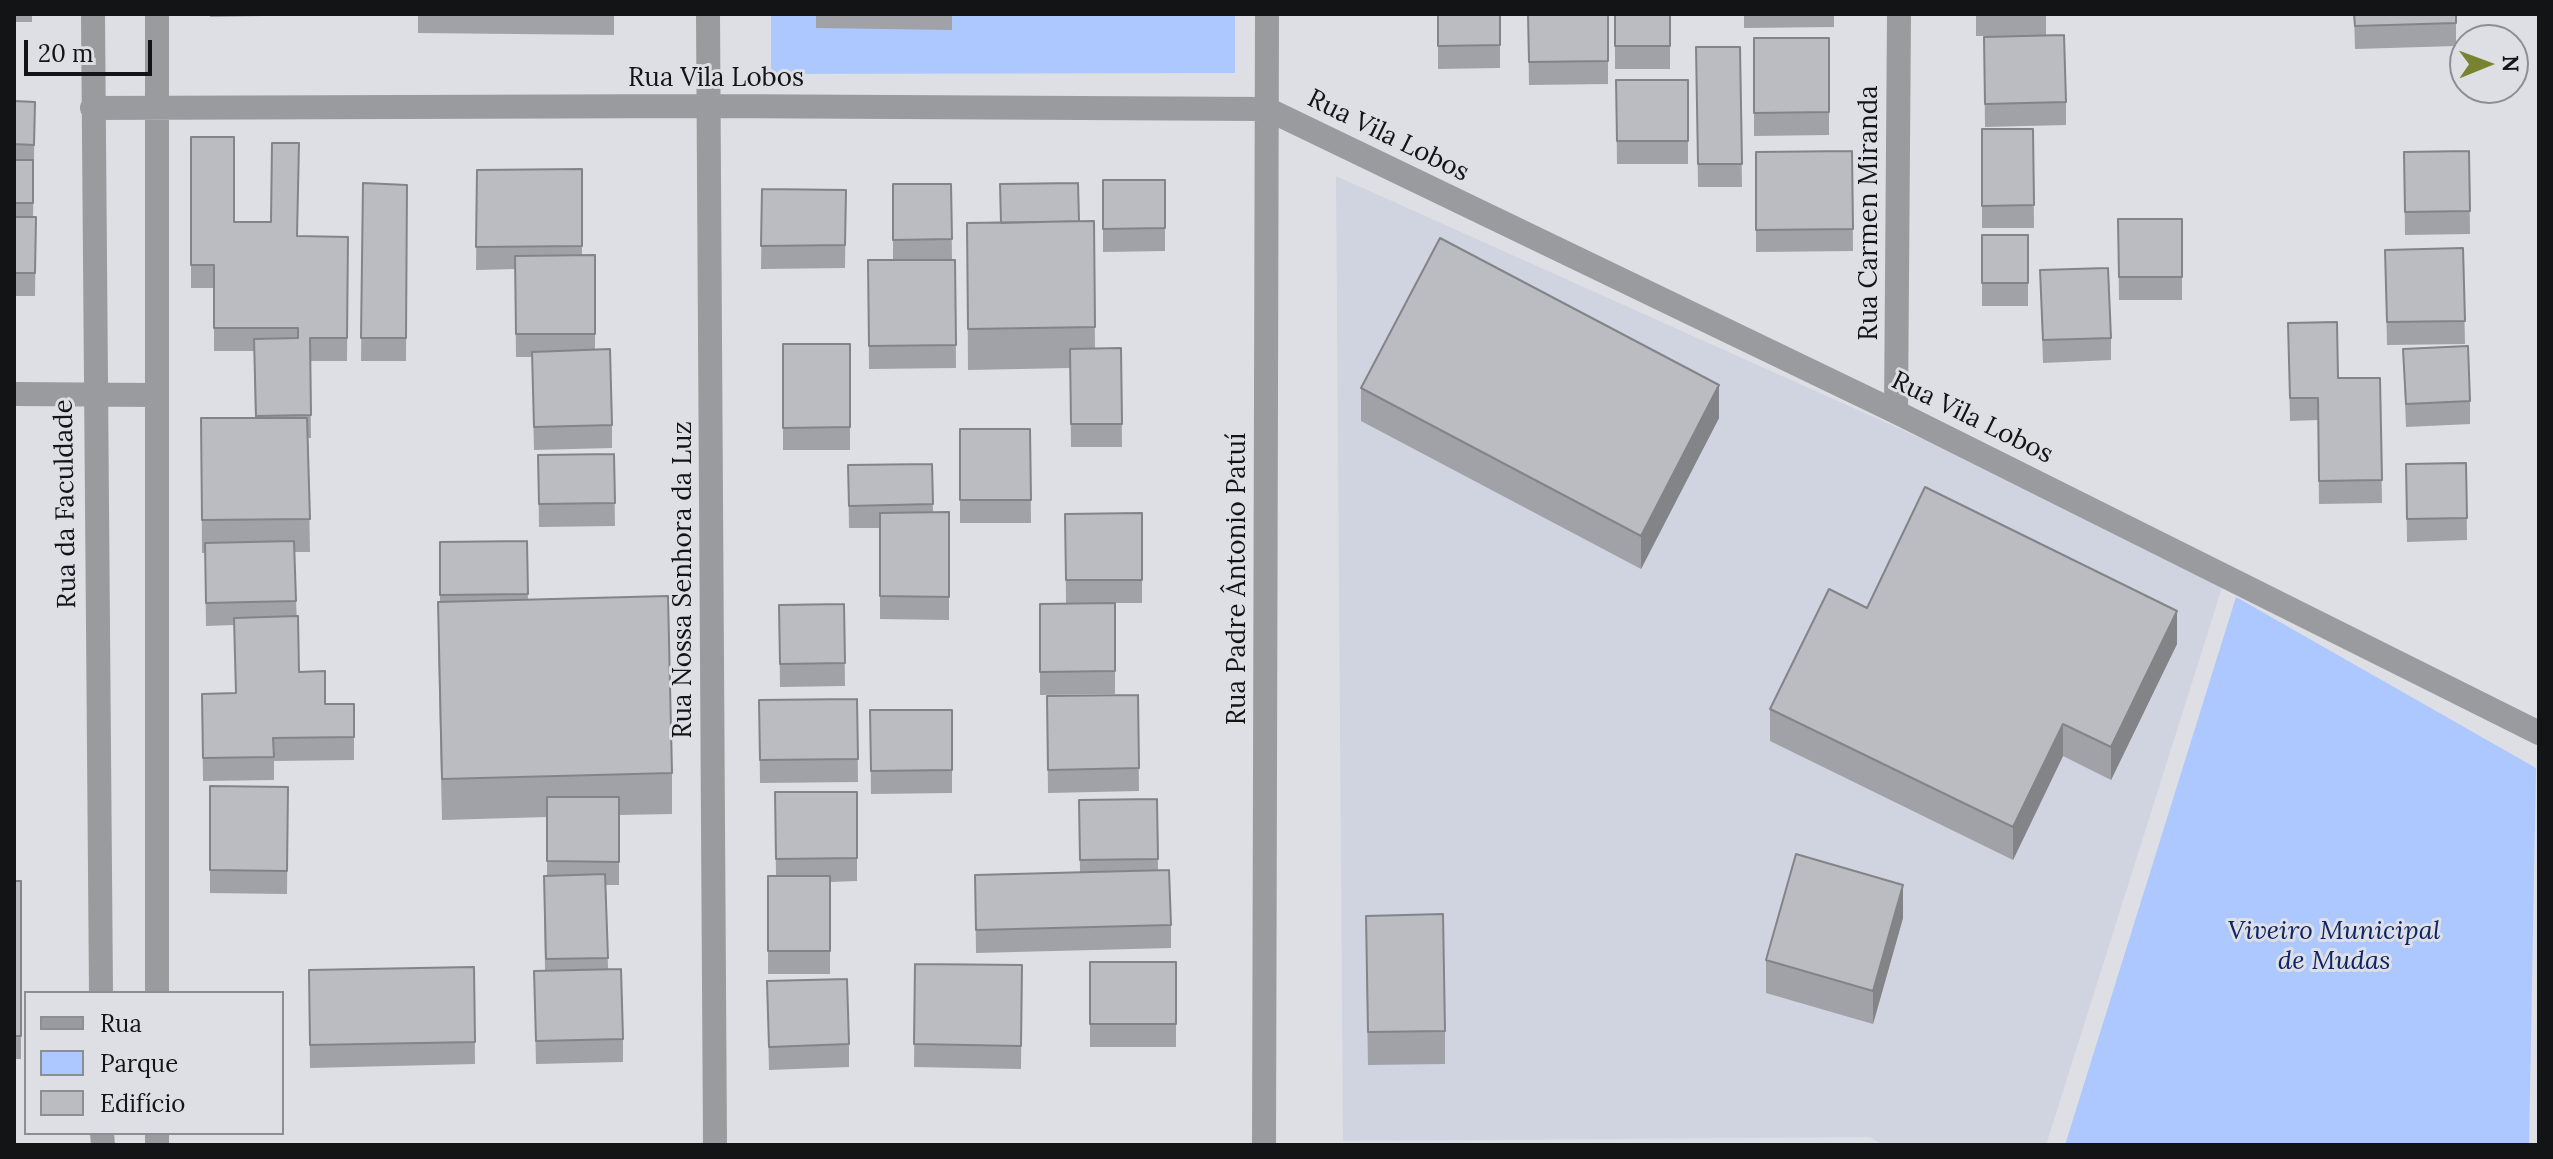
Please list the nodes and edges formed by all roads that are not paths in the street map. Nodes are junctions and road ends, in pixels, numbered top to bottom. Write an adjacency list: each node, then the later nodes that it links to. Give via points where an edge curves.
1 (93, 14): 7 (street, Rua da Faculdade)
2 (157, 14): 8 (street)
3 (708, 14): 6 (street, Rua Nossa Senhora da Luz)
4 (1267, 14): 9 (street, Rua Padre Ântonio Patuí)
5 (1899, 14): 13 (street, Rua Carmen Miranda)
6 (709, 106): 8 (street, Rua Vila Lobos); 9 (street, Rua Vila Lobos); 17 (street, Rua Nossa Senhora da Luz)
7 (92, 108): 8 (street, Rua Vila Lobos); 11 (street, Rua da Faculdade)
8 (157, 108): 12 (street)
9 (1267, 109): 13 (street, Rua Vila Lobos); 18 (street, Rua Padre Ântonio Patuí)
10 (14, 394): 11 (street)
11 (93, 394): 12 (street); 15 (street, Rua da Faculdade)
12 (155, 395): 16 (street)
13 (1896, 412): 14 (street, Rua Vila Lobos)
14 (2539, 733)
15 (101, 991)
16 (157, 991)
17 (715, 1145)
18 (1264, 1145)

